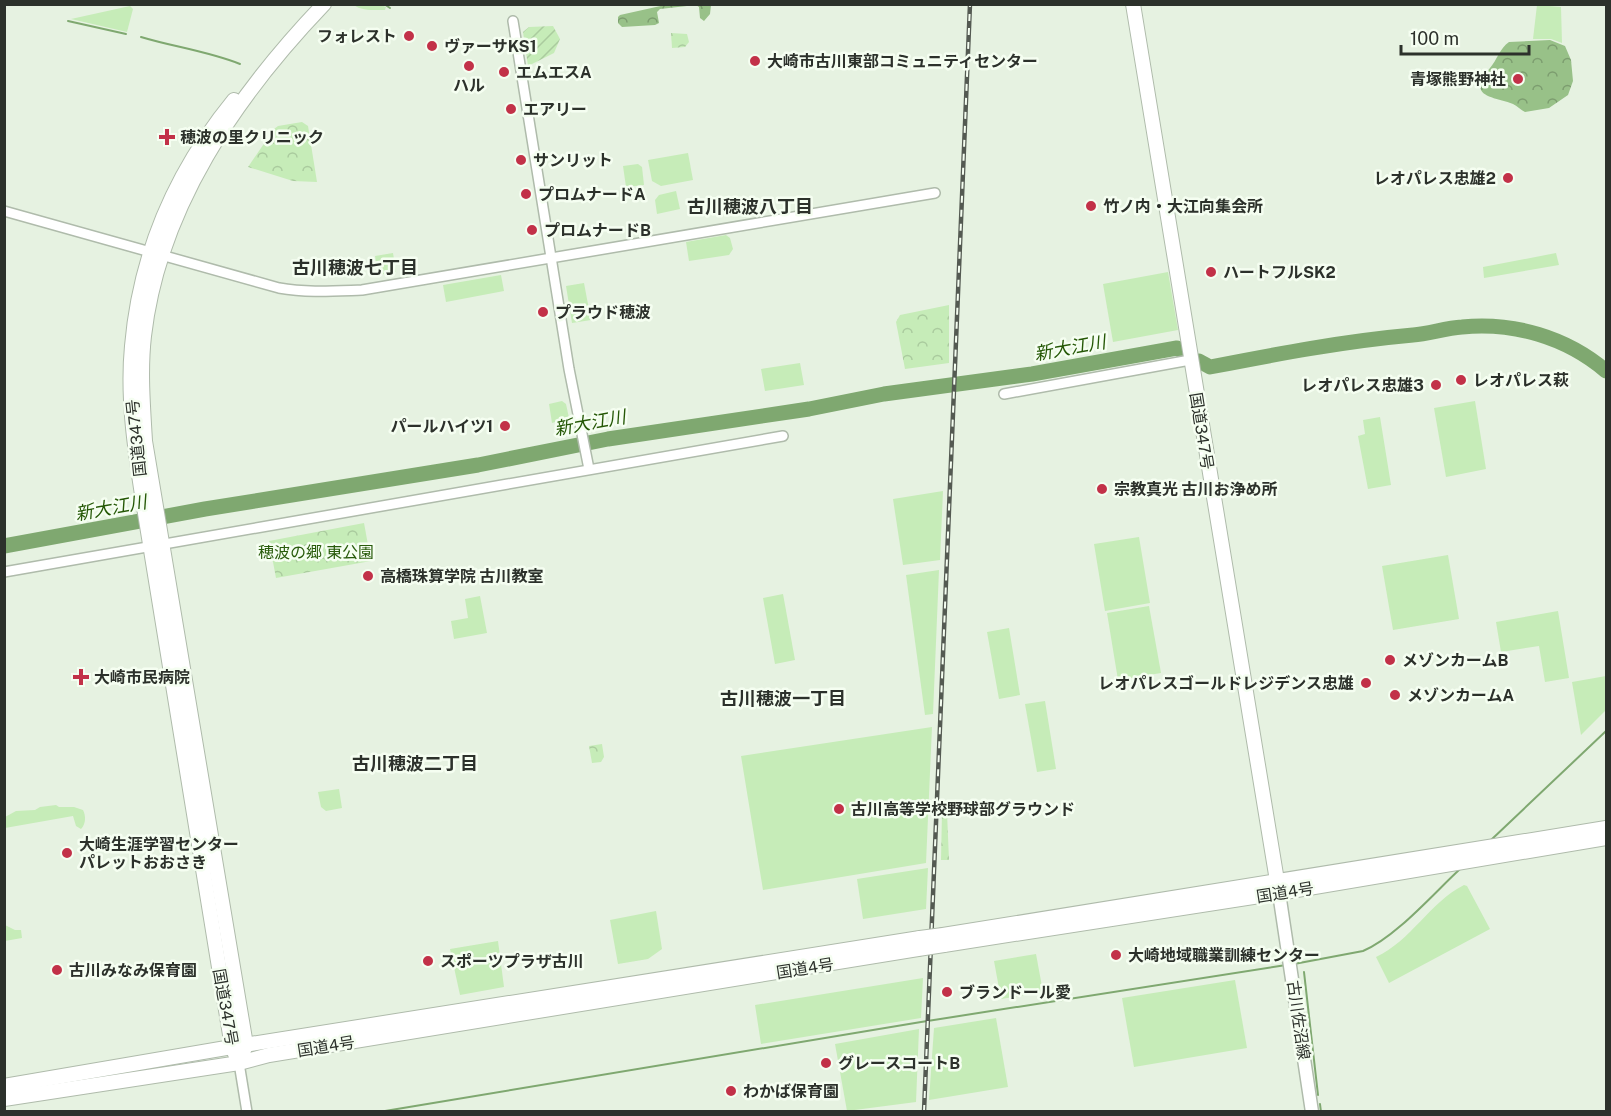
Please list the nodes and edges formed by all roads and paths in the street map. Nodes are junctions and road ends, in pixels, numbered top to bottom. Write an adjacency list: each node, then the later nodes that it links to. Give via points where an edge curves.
1 (324, 4): 6 (highway, 国道347号, via 213,126 172,196)
2 (1133, 4): 8 (highway, 国道347号)
3 (513, 21): 7 (street)
4 (935, 193): 7 (street)
5 (4, 211): 6 (street)
6 (155, 254): 7 (street, via 279,288 321,292 362,290); 12 (highway, 国道347号, via 138,303 132,346 133,428)
7 (551, 258): 11 (street)
8 (1190, 360): 9 (street); 17 (highway, 国道347号)
9 (1004, 394)
10 (783, 436): 11 (street)
11 (589, 469): 12 (street)
12 (155, 539): 13 (street); 19 (highway, 国道347号)
13 (4, 573)
14 (1606, 828): 16 (highway, 国道4号, via 1490,847)
15 (1606, 838): 16 (highway, 国道4号)
16 (1474, 855): 17 (highway, 国道4号); 17 (highway, 国道4号, via 1458,863)
17 (1278, 886): 18 (highway, 国道4号, bridge); 24 (main road, 古川佐沼線)
18 (919, 944): 19 (highway, 国道4号); 20 (highway, 国道4号)
19 (239, 1046): 20 (highway, 国道347号); 21 (highway, 国道4号)
20 (239, 1063): 22 (highway, 国道4号); 23 (street)
21 (4, 1086)
22 (4, 1099)
23 (247, 1112)
24 (1312, 1112)

